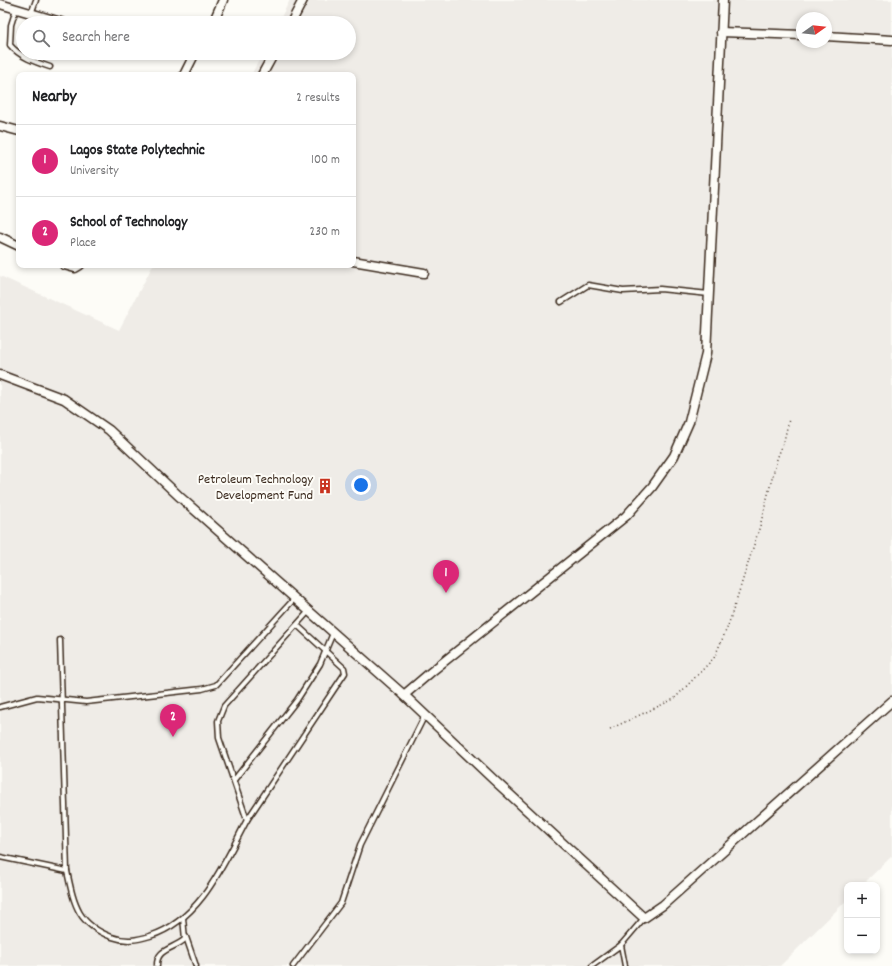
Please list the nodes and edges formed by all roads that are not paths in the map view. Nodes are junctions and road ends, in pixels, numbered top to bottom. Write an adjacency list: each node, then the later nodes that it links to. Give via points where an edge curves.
1 (36, 0): 7 (lane)
2 (223, 0): 9 (street)
3 (303, 0): 10 (street)
4 (723, 0): 11 (street)
5 (0, 4): 6 (street)
6 (16, 9): 7 (street); 15 (lane, via 11,25 10,45)
7 (32, 14): 8 (street)
8 (39, 16)
9 (216, 16)
10 (295, 16)
11 (721, 32): 12 (street); 28 (street)
12 (796, 35)
13 (832, 36): 14 (street)
14 (892, 40)
15 (16, 52)
16 (31, 60): 19 (lane)
17 (191, 60): 20 (street)
18 (270, 60): 21 (street)
19 (50, 67)
20 (185, 72)
21 (264, 72)
22 (0, 126): 23 (street)
23 (16, 130)
24 (0, 236): 25 (street)
25 (16, 244)
26 (356, 262): 27 (street)
27 (424, 273)
28 (709, 294): 29 (lane, via 660,289 623,291 588,285); 37 (street, via 706,354 689,422 674,456 652,487 626,516)
29 (561, 302)
30 (0, 375): 31 (street, via 64,399 109,430 180,497)
31 (295, 598): 32 (street); 38 (lane, via 216,685 202,689 86,702)
32 (310, 611): 33 (lane); 34 (street)
33 (297, 625): 36 (lane); 42 (lane, via 224,706 218,721 219,738)
34 (334, 632): 36 (lane); 37 (street)
35 (60, 640): 38 (lane)
36 (326, 651): 42 (lane, via 297,700); 43 (lane, via 344,668 345,673)
37 (404, 695): 41 (street)
38 (61, 700): 40 (lane, via 37,697); 45 (lane)
39 (892, 701): 47 (street, via 664,905)
40 (0, 707)
41 (425, 715): 47 (street); 52 (lane, via 360,845 341,903)
42 (234, 780): 43 (lane)
43 (247, 820): 46 (lane, via 213,882)
44 (0, 857): 45 (lane)
45 (67, 871): 46 (lane, via 75,905 86,921 101,933 123,941 140,939 166,931)
46 (183, 918): 48 (lane)
47 (644, 918): 49 (lane)
48 (186, 936): 50 (lane, via 184,940 160,954); 51 (lane)
49 (621, 945): 53 (lane); 54 (lane)
50 (157, 966)
51 (196, 966)
52 (293, 966)
53 (592, 966)
54 (625, 966)

